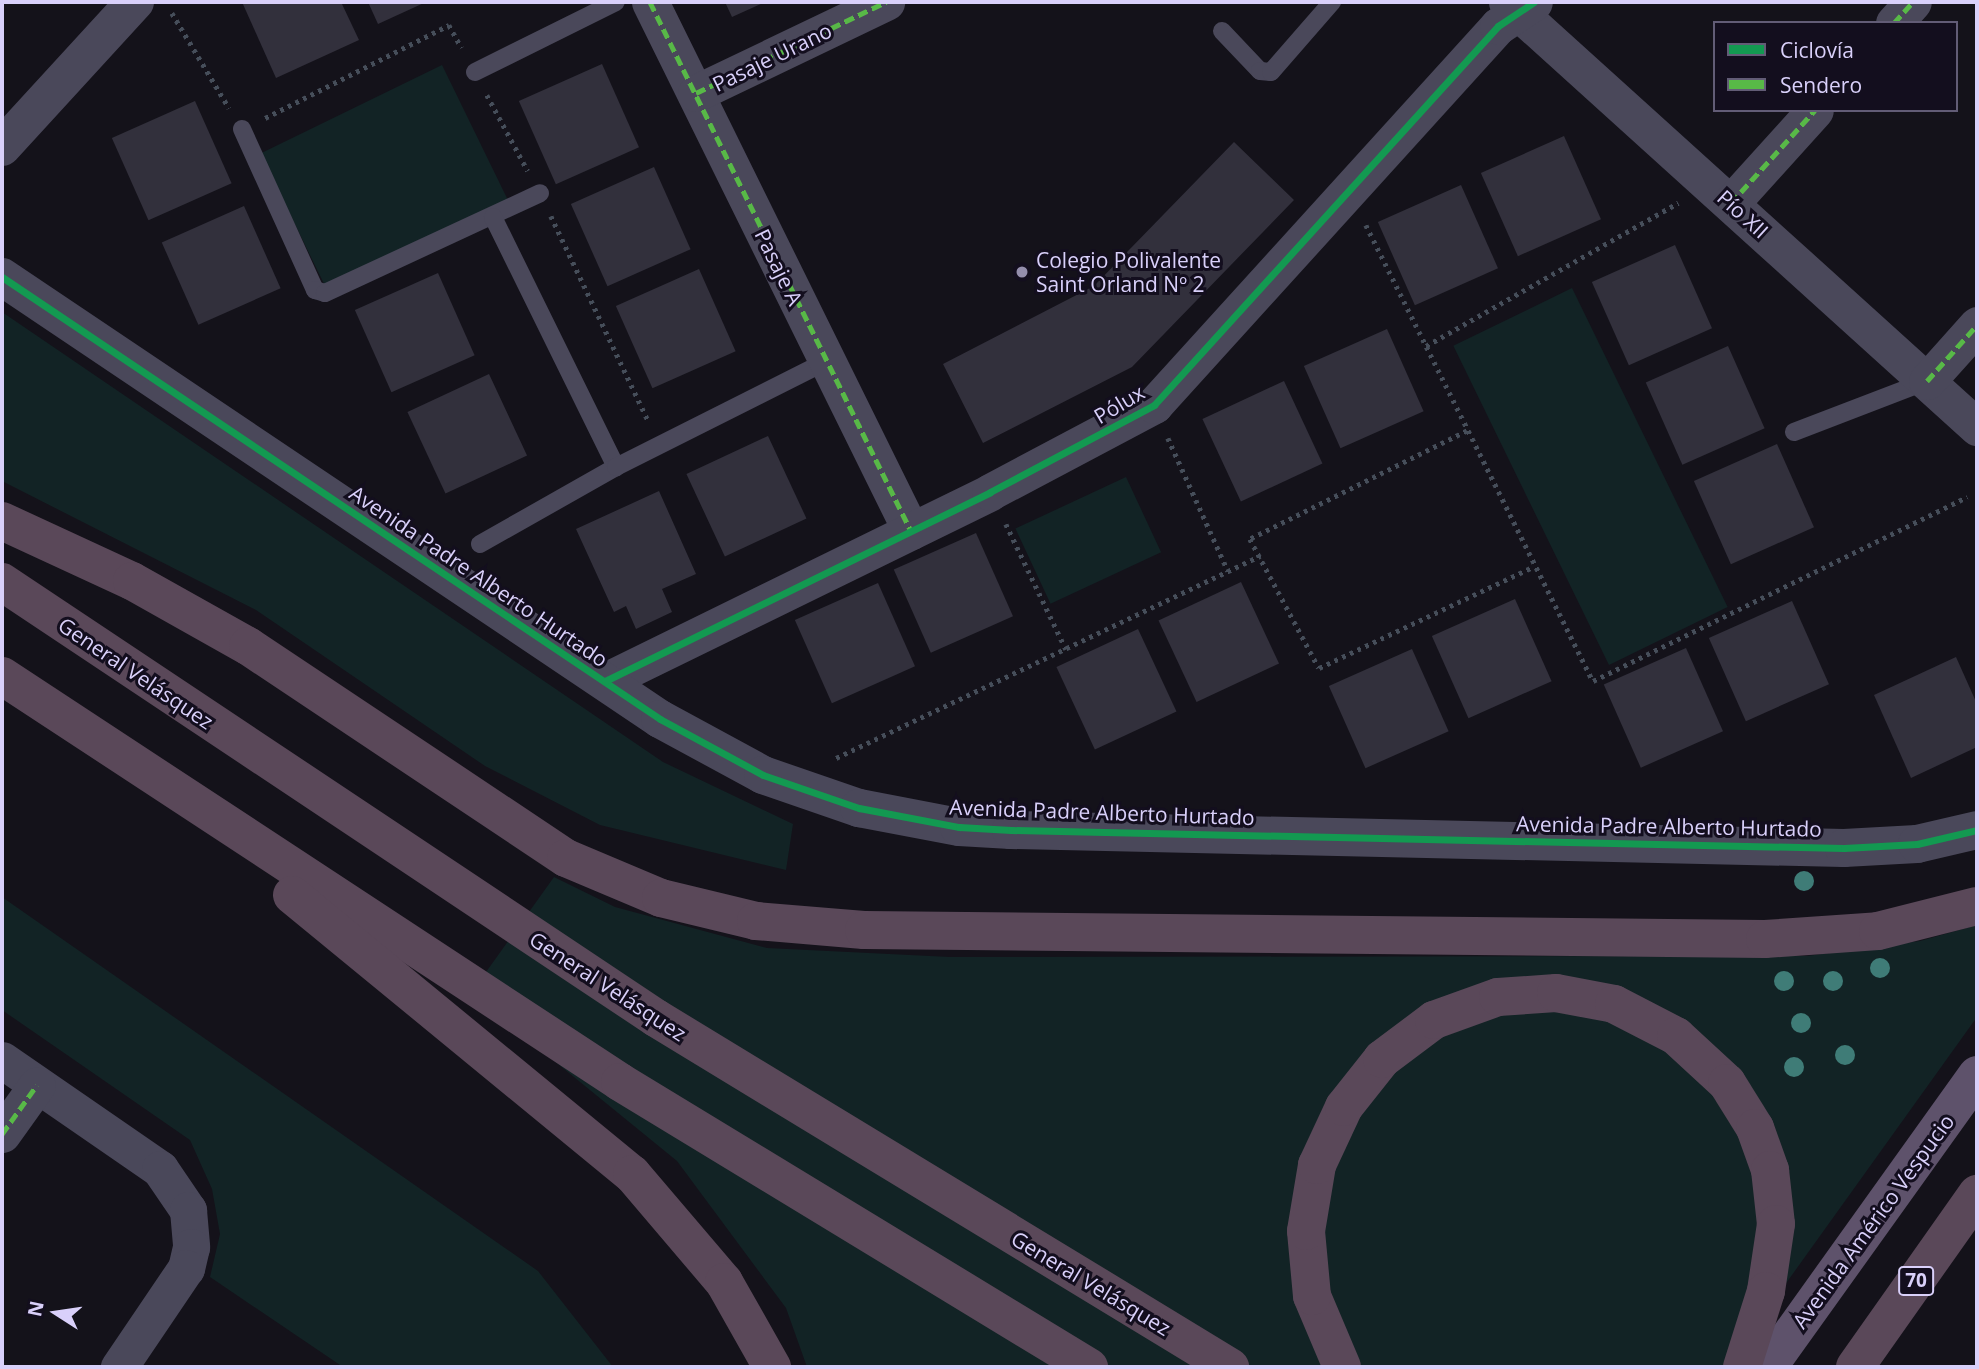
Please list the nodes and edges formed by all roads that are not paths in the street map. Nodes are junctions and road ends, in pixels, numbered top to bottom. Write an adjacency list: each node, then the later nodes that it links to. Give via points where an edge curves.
1 (616, 2): 10 (lane)
2 (650, 2): 11 (street, Pasaje A)
3 (886, 2): 11 (street, Pasaje Urano)
4 (1332, 2): 9 (lane, via 1271,72 1260,71)
5 (1913, 2): 8 (street)
6 (126, 5): 14 (street)
7 (1520, 5): 16 (street, Pío XII); 26 (street, Pólux, via 1154,405)
8 (1896, 21)
9 (1222, 31)
10 (475, 72)
11 (696, 93): 20 (street, Pasaje A)
12 (1813, 112): 16 (street)
13 (242, 129): 17 (lane, via 315,290 326,293)
14 (2, 147)
15 (540, 193): 17 (lane)
16 (1721, 194): 21 (street, Pío XII)
17 (493, 218): 24 (lane)
18 (2, 277): 30 (street, Avenida Padre Alberto Hurtado)
19 (1977, 325): 21 (street)
20 (824, 362): 24 (lane); 26 (street, Pasaje A)
21 (1927, 381): 22 (street, Pío XII); 23 (lane)
22 (1977, 427)
23 (1794, 432)
24 (616, 467): 27 (lane)
25 (2, 521): 33 (highway, via 132,581 248,646 566,858 661,898 756,921 864,930 1765,939 1878,931)
26 (911, 531): 30 (street, Pólux)
27 (480, 544)
28 (2, 582): 42 (highway, General Velásquez, via 656,1018)
29 (2, 676): 31 (highway)
30 (605, 681): 32 (street, Avenida Padre Alberto Hurtado, via 672,726 763,775 859,808 959,827 1844,848 1917,844)
31 (179, 796): 40 (highway, via 632,1174 703,1254); 41 (highway, via 620,1082)
32 (1977, 830)
33 (1977, 906)
34 (2, 1060): 36 (street)
35 (1977, 1075): 45 (main road, Avenida Américo Vespucio)
36 (37, 1085): 37 (street); 39 (street, via 172,1181 191,1227 186,1268)
37 (2, 1134)
38 (1977, 1194): 46 (highway, 70)
39 (119, 1367)
40 (772, 1367)
41 (1089, 1367)
42 (1230, 1367)
43 (1342, 1367): 44 (highway, via 1322,1328 1307,1264 1309,1198 1329,1135 1362,1082 1405,1038 1465,1006 1527,993 1585,996 1646,1018 1703,1058 1747,1113 1770,1170 1776,1224 1766,1291)
44 (1742, 1367)
45 (1768, 1367)
46 (1855, 1367)

